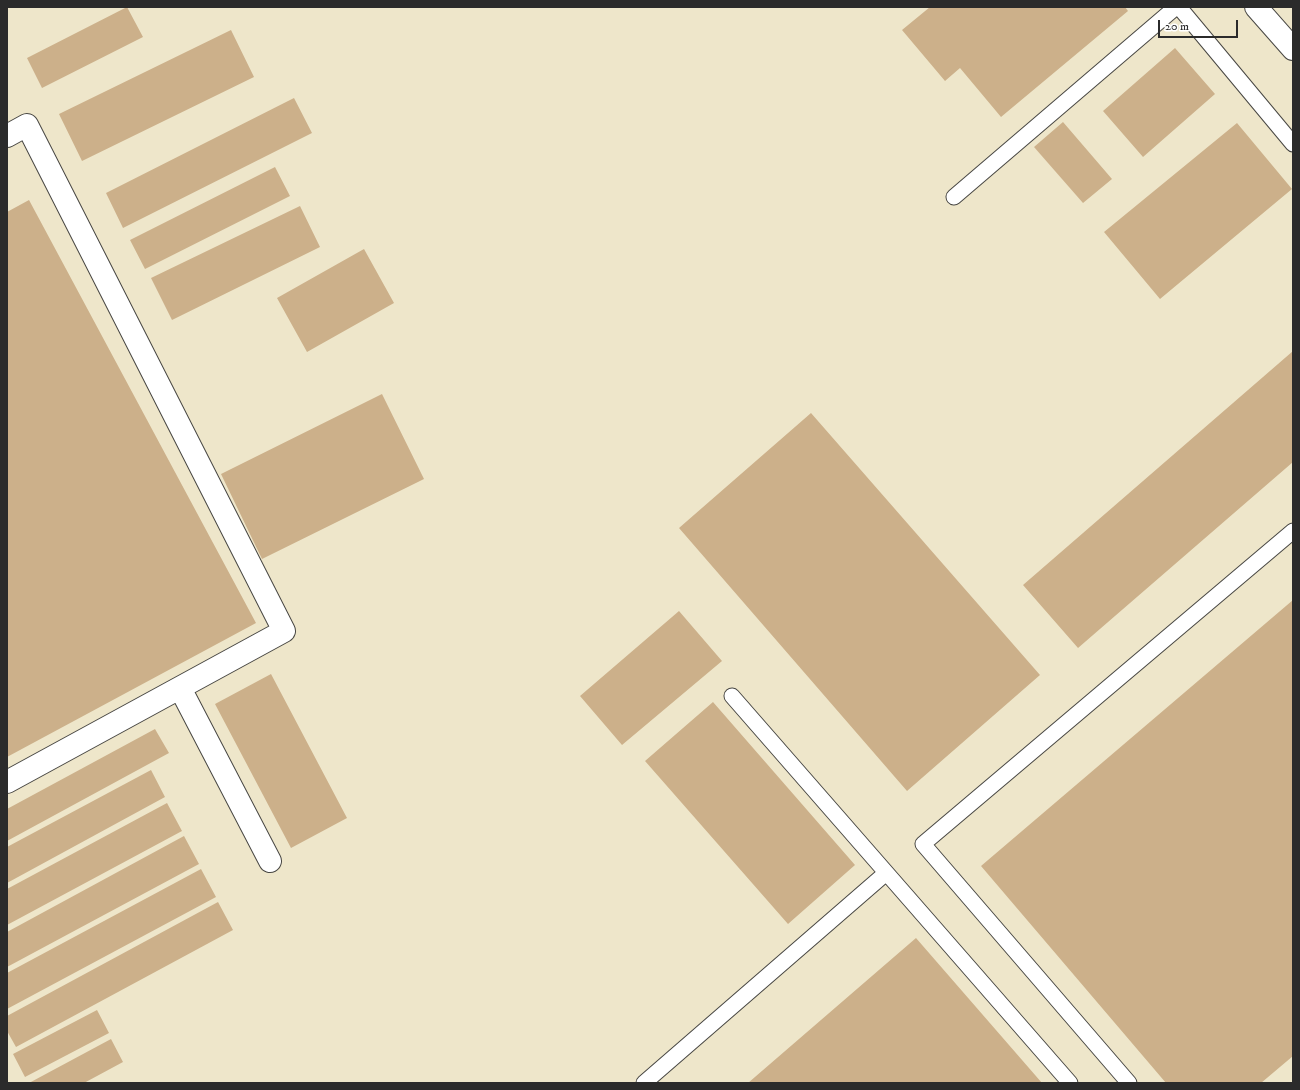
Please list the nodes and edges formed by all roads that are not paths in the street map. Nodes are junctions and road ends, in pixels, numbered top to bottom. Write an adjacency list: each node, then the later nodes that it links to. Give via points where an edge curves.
1 (1176, 7): 7 (lane)
2 (1179, 7): 6 (lane)
3 (1256, 7): 4 (street)
4 (1293, 49)
5 (7, 136): 9 (street, via 27,125 284,631)
6 (1293, 144)
7 (954, 197)
8 (1293, 531): 16 (lane, via 923,844)
9 (180, 688): 11 (street); 12 (street)
10 (732, 696): 13 (lane)
11 (7, 782)
12 (270, 861)
13 (886, 873): 14 (lane); 15 (lane)
14 (644, 1083)
15 (1070, 1083)
16 (1128, 1083)

